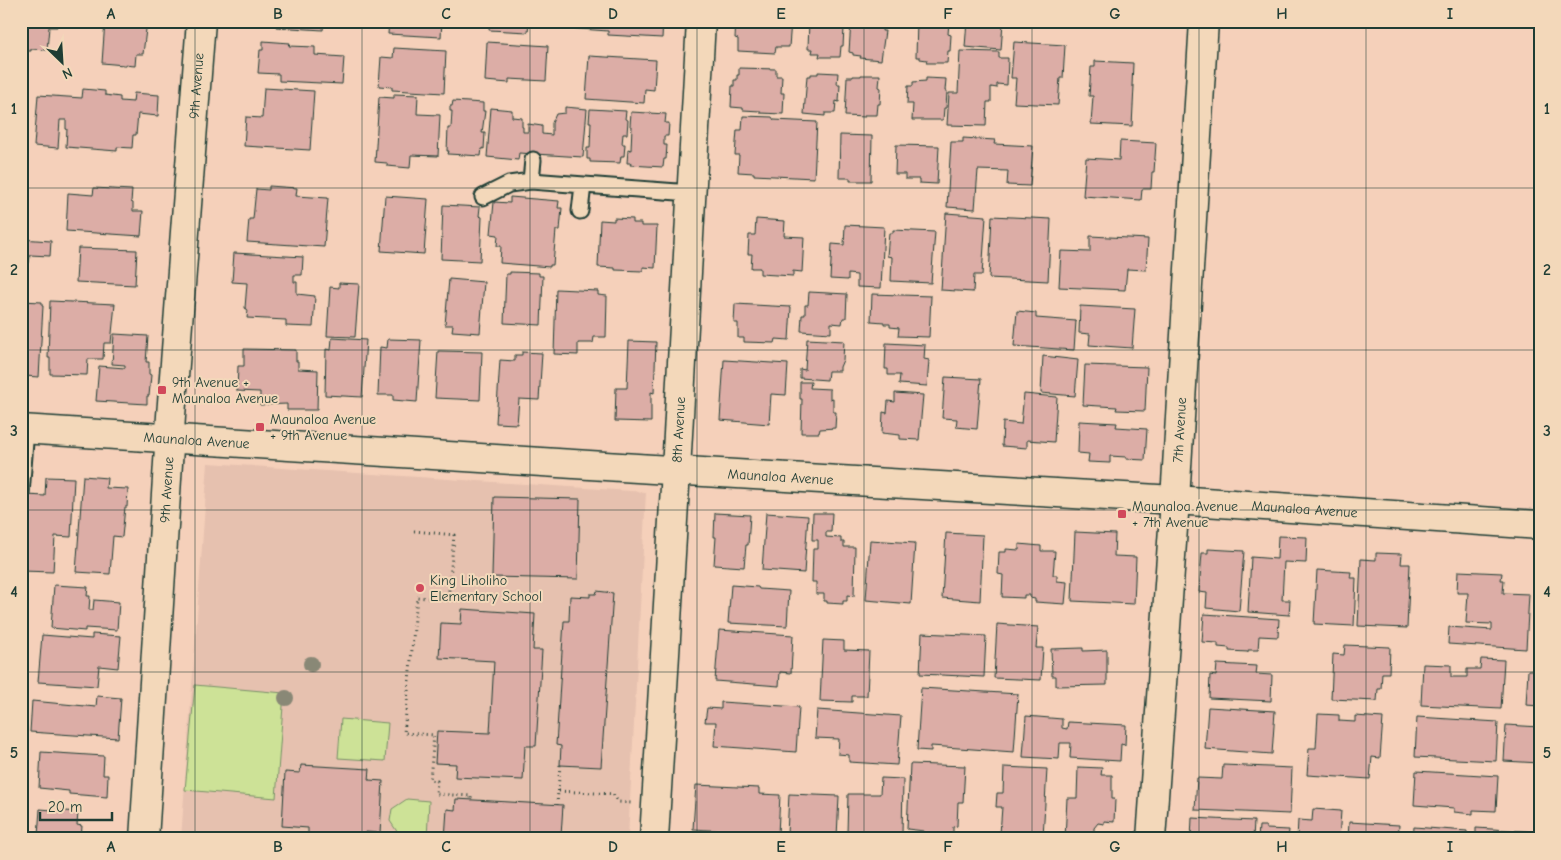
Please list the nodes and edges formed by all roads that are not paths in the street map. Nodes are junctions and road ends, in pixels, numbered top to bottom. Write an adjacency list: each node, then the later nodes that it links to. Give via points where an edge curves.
1 (201, 21): 11 (street, 9th Avenue)
2 (701, 21): 7 (street, 8th Avenue)
3 (1204, 21): 14 (street, 7th Avenue)
4 (533, 160): 5 (lane)
5 (531, 181): 6 (lane); 8 (lane, via 509,184)
6 (583, 185): 7 (lane); 9 (lane)
7 (691, 193): 12 (street, 8th Avenue)
8 (483, 198)
9 (580, 211)
10 (24, 429): 11 (street, Maunaloa Avenue); 13 (lane)
11 (169, 438): 12 (street, Maunaloa Avenue); 16 (street, 9th Avenue)
12 (676, 470): 14 (street, Maunaloa Avenue); 17 (street, 8th Avenue)
13 (21, 494)
14 (1175, 500): 15 (street, Maunaloa Avenue); 18 (street, 7th Avenue)
15 (1540, 525)
16 (144, 839)
17 (654, 839)
18 (1152, 839)

